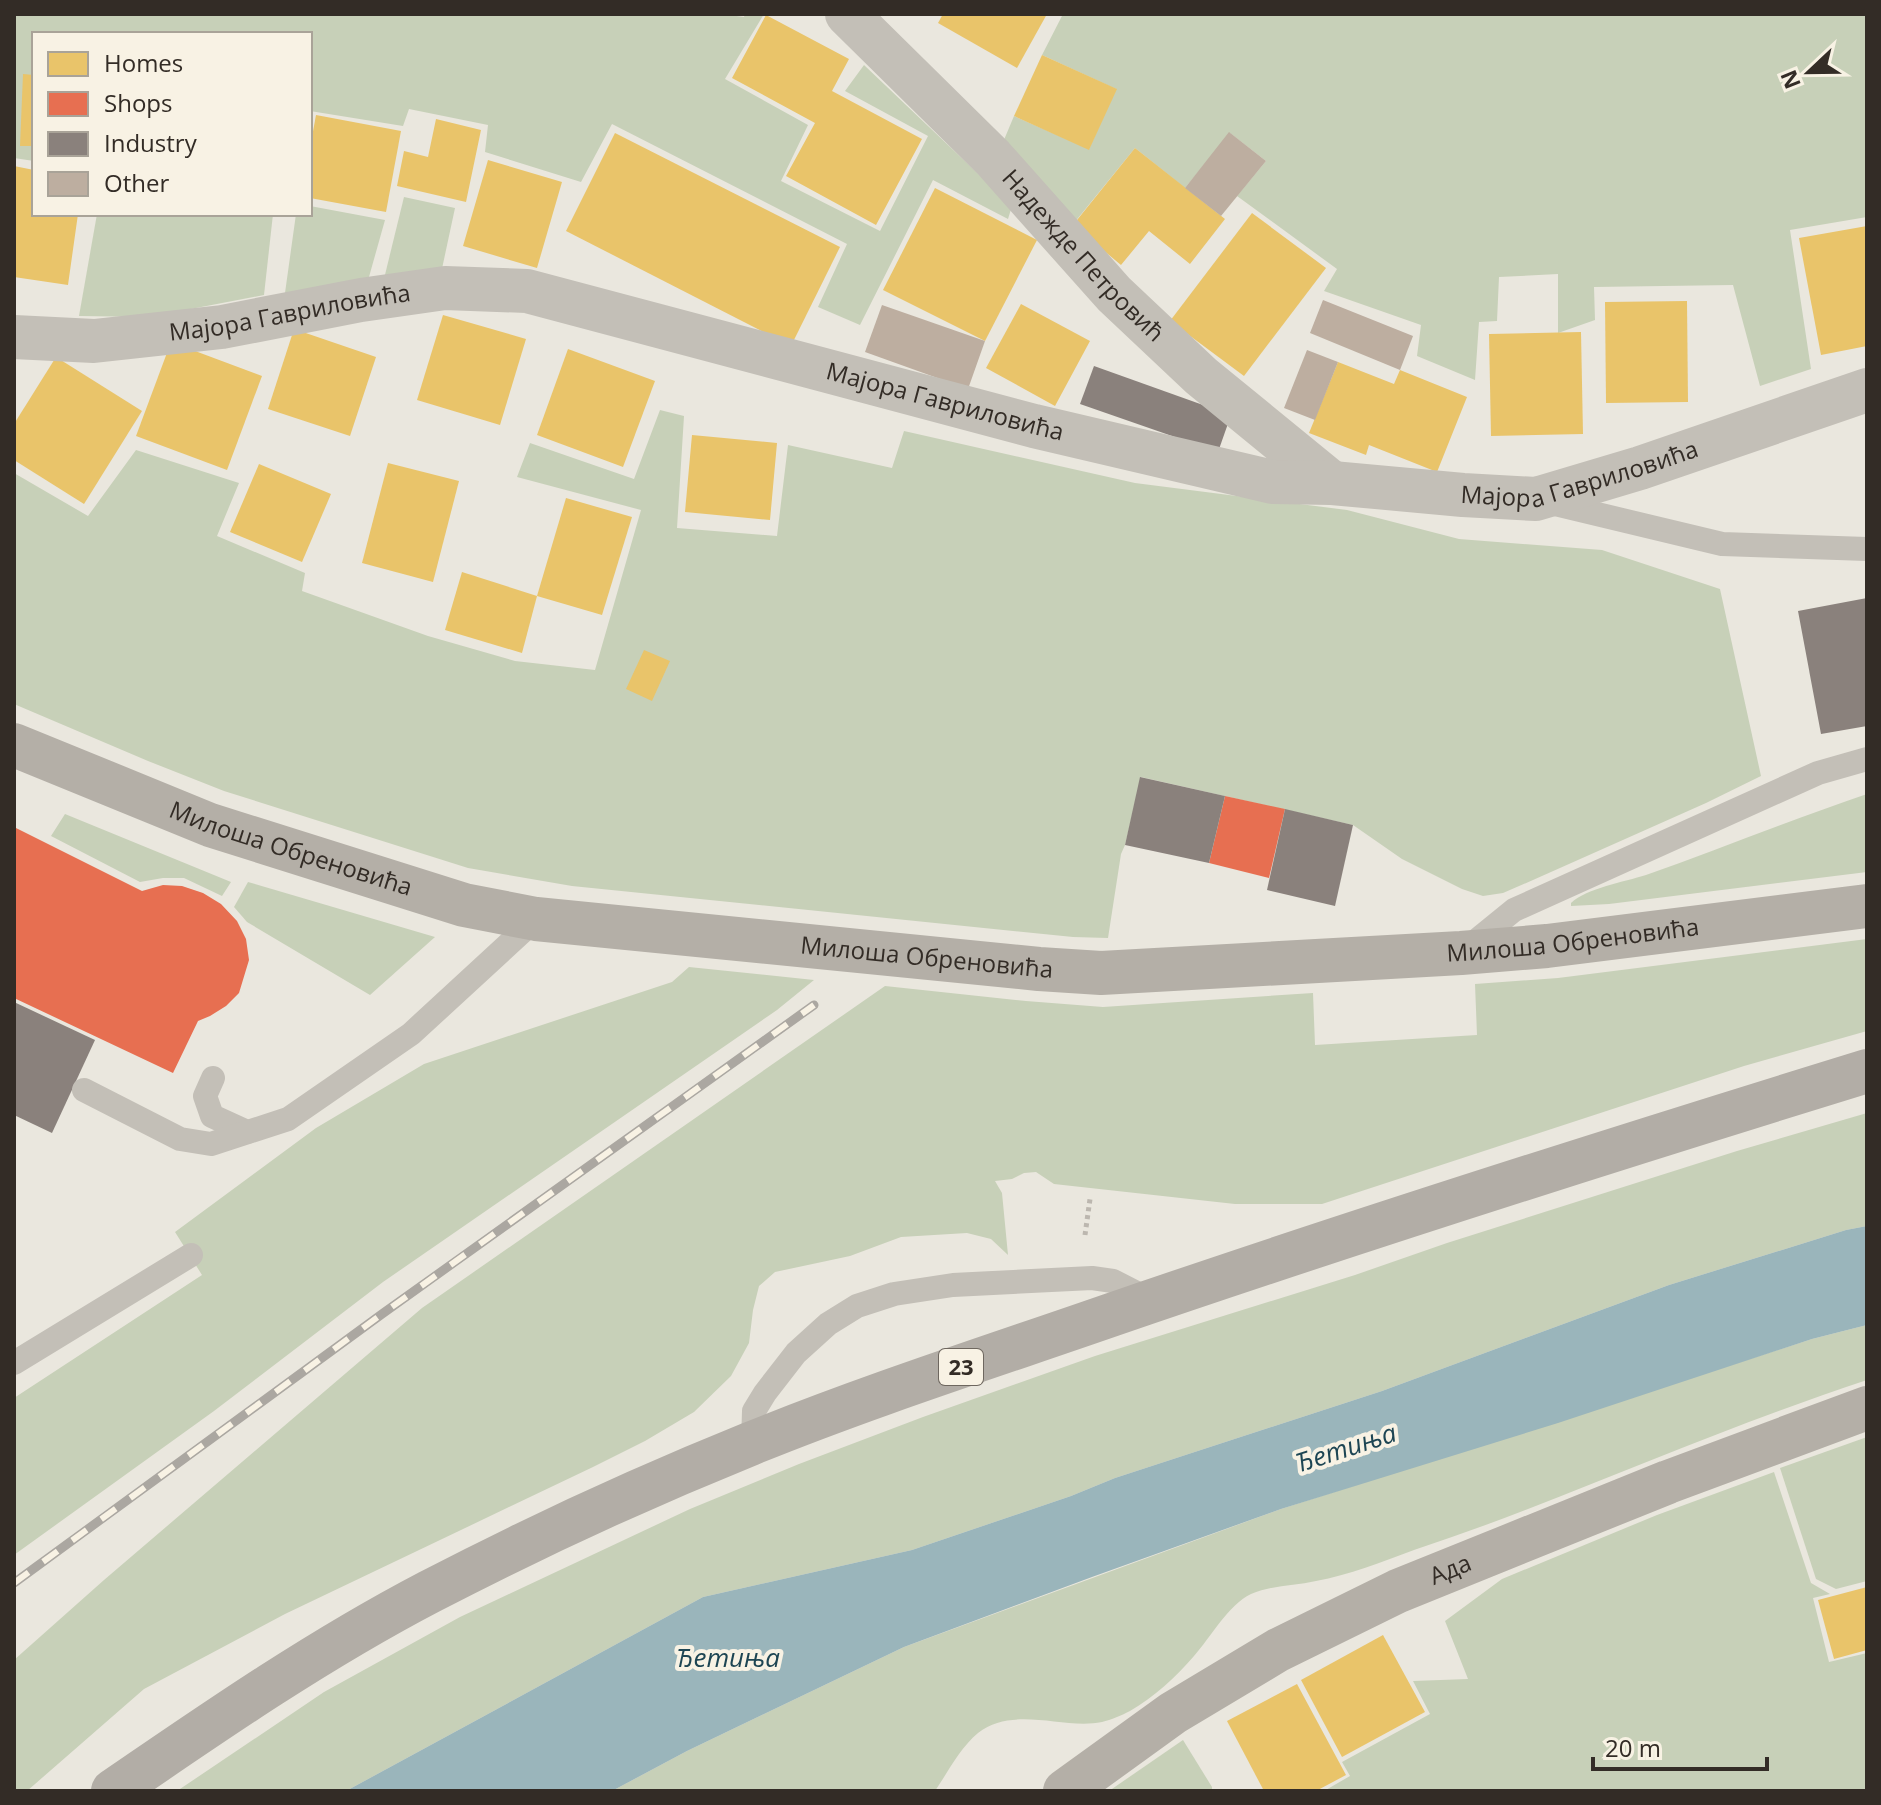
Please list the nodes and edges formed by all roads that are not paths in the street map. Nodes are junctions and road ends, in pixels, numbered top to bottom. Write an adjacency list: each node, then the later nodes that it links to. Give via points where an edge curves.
1 (847, 14): 4 (street, Надежде Петровић, via 993,158 1114,294 1201,376)
2 (14, 337): 4 (street, Мајора Гавриловића, via 94,341 222,327 445,288 527,291 1049,430 1273,482)
3 (1867, 390): 5 (street, Мајора Гавриловића)
4 (1332, 483): 5 (street, Мајора Гавриловића)
5 (1536, 499): 6 (lane, via 1722,544)
6 (1867, 549)
7 (14, 745): 10 (street, Милоша Обреновића, via 210,825 464,905)
8 (1867, 759): 11 (lane, via 1818,773 1514,910)
9 (1867, 906): 11 (street, Милоша Обреновића)
10 (536, 919): 11 (street, Милоша Обреновића, via 1101,973); 15 (lane, via 411,1034 288,1119)
11 (1461, 953)
12 (1867, 1071): 17 (main road, 23)
13 (213, 1078): 15 (lane, via 205,1096 212,1116)
14 (84, 1090): 15 (lane, via 180,1139 211,1144)
15 (247, 1132)
16 (191, 1255): 18 (lane)
17 (1152, 1301): 20 (main road, 23); 20 (lane, via 1113,1281 1092,1278 953,1285 857,1306 796,1353 765,1393 754,1411)
18 (14, 1363)
19 (1867, 1408): 22 (street, Ада, via 1398,1591 1265,1657 1173,1713)
20 (753, 1443): 21 (main road, 23, via 427,1593 295,1669)
21 (113, 1791)
22 (1065, 1791)

